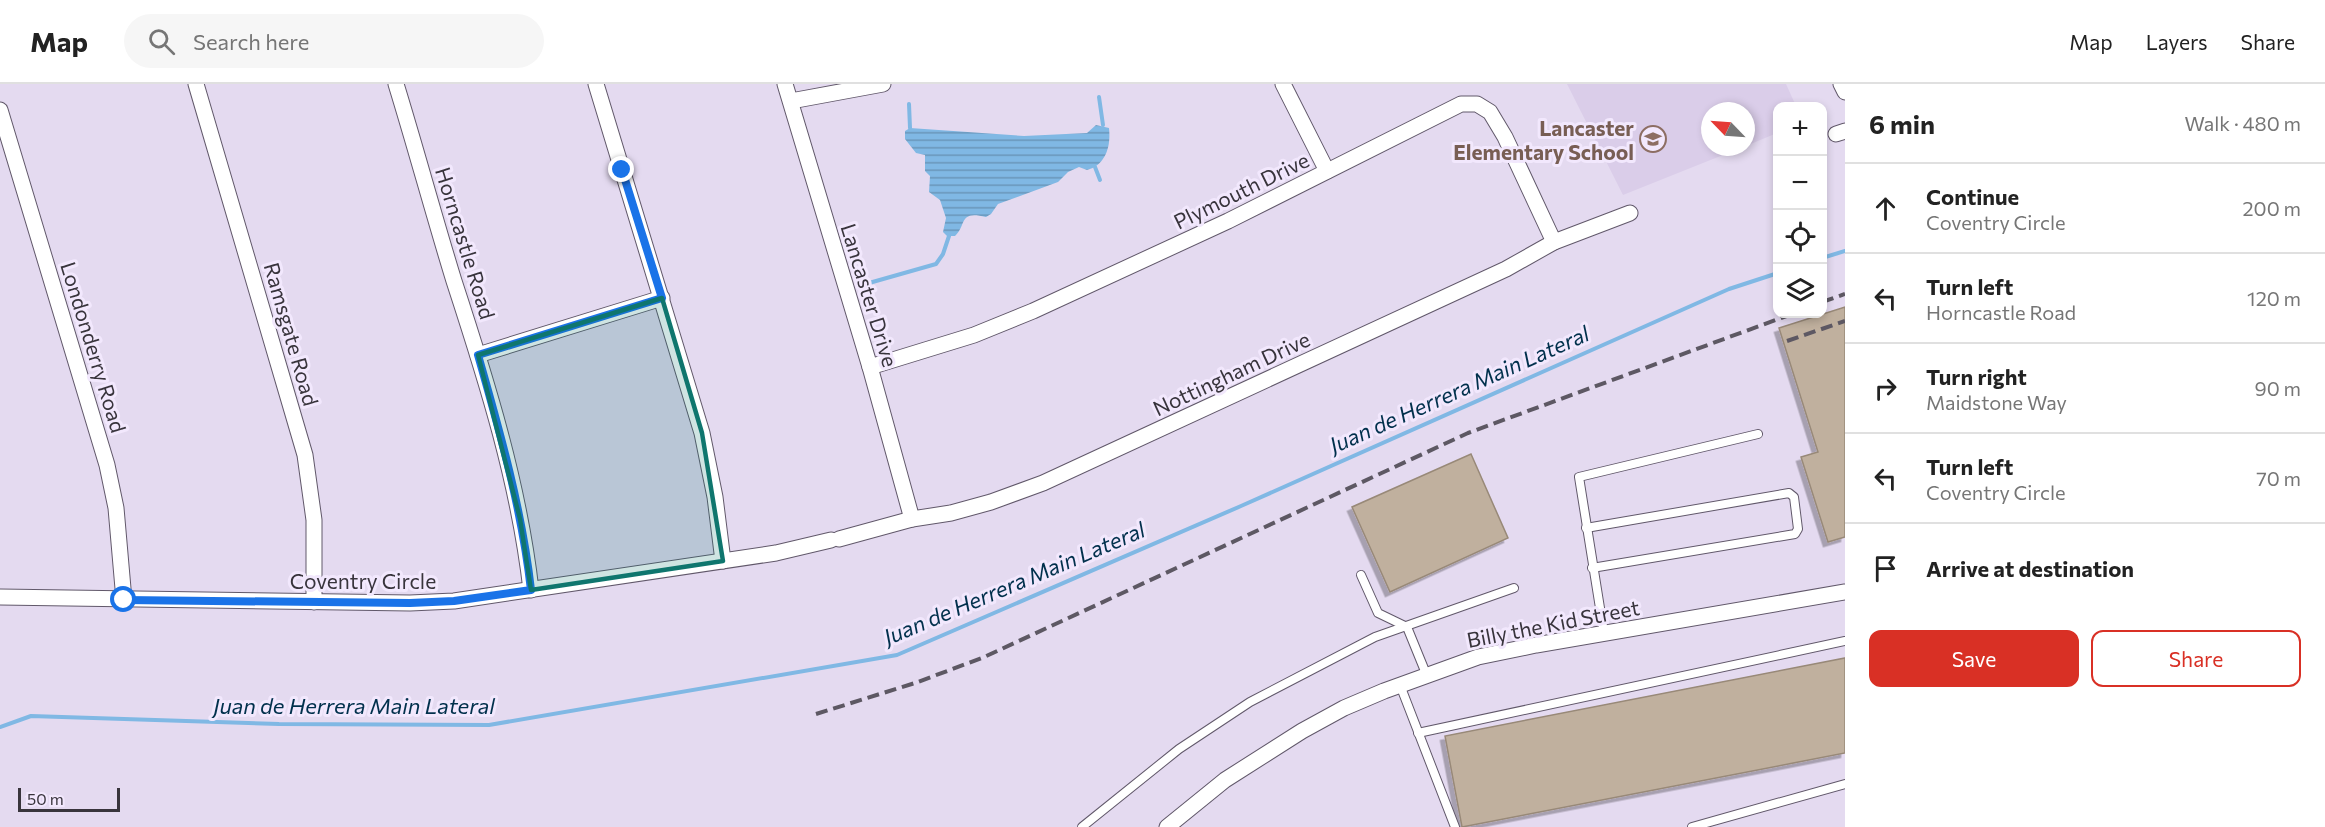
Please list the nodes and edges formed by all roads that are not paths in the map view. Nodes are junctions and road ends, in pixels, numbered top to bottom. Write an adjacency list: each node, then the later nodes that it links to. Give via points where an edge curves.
1 (196, 84): 29 (street, Ramsgate Road, via 305,454 314,520)
2 (396, 84): 15 (street, Horncastle Road)
3 (596, 84): 14 (street)
4 (785, 84): 9 (street, Lancaster Drive)
5 (883, 84): 9 (street)
6 (1283, 84): 11 (street)
7 (1841, 84): 8 (street)
8 (1845, 92)
9 (790, 101): 16 (street, Lancaster Drive)
10 (0, 110): 28 (street, Londonderry Road, via 107,465 117,508)
11 (1327, 171): 13 (street, Plymouth Drive, via 1461,105 1477,104 1490,112 1505,137); 16 (street, Plymouth Drive, via 1033,311 974,335)
12 (1630, 213): 13 (street, Nottingham Drive)
13 (1554, 242): 18 (street, Nottingham Drive, via 1506,269 1043,483 951,513)
14 (662, 298): 15 (street); 21 (street, via 702,433)
15 (478, 355): 25 (street, Horncastle Road, via 518,507)
16 (870, 367): 18 (street, Lancaster Drive)
17 (1758, 434): 19 (lane, via 1582,475 1579,480)
18 (912, 519): 20 (street, Nottingham Drive)
19 (1586, 528): 22 (lane); 22 (lane, via 1789,493 1794,497 1798,529 1795,534)
20 (776, 553): 21 (street, Coventry Circle)
21 (723, 561): 25 (street, Coventry Circle)
22 (1593, 568): 31 (lane)
23 (1361, 575): 30 (lane, via 1378,613)
24 (1514, 588): 30 (lane)
25 (531, 590): 29 (street, Coventry Circle, via 454,601)
26 (1845, 592): 31 (street, Billy the Kid Street)
27 (0, 597): 28 (street, Coventry Circle)
28 (124, 600): 29 (street, Coventry Circle)
29 (314, 602)
30 (1407, 627): 33 (lane); 37 (lane, via 1375,637 1250,702 1179,749)
31 (1604, 633): 33 (street, Billy the Kid Street, via 1478,657)
32 (1845, 641): 35 (lane)
33 (1427, 676): 34 (street, Billy the Kid Street)
34 (1400, 685): 35 (lane); 38 (street, Billy the Kid Street, via 1302,731 1225,780)
35 (1418, 733): 39 (lane)
36 (1845, 784): 40 (lane)
37 (1083, 827)
38 (1167, 827)
39 (1455, 827)
40 (1692, 827)

